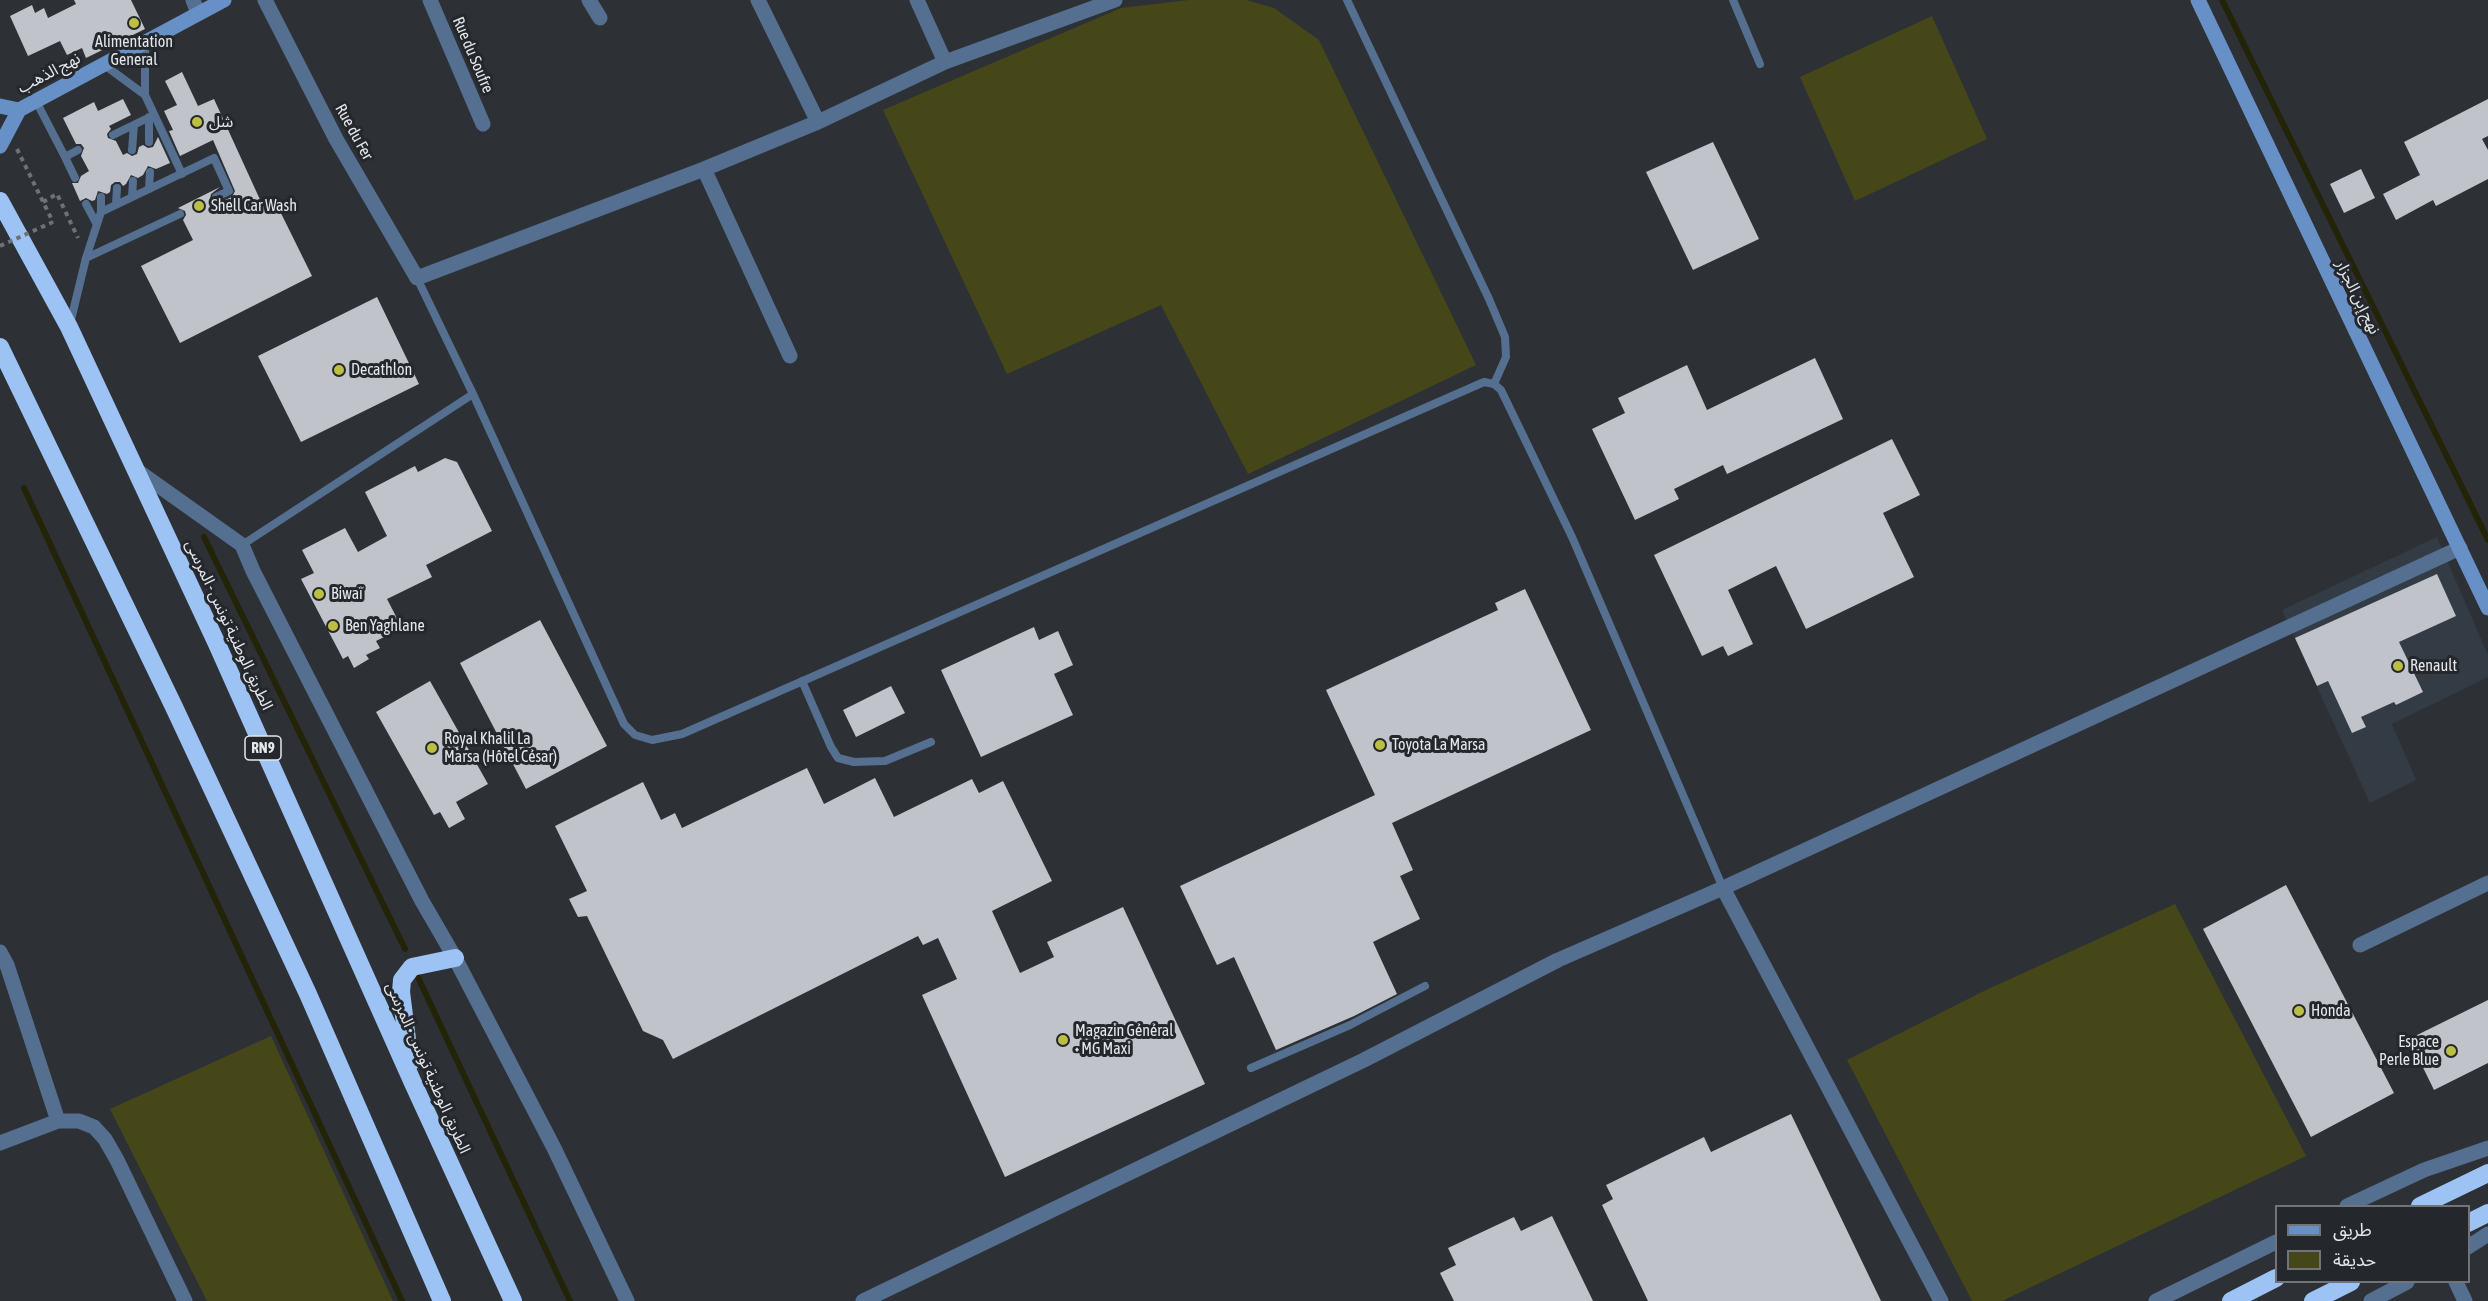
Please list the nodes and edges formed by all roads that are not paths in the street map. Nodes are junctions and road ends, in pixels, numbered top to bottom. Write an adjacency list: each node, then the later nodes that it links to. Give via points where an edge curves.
1 (224, 0): 11 (street, نهج الذهب)
2 (265, 0): 48 (street, Rue du Fer, via 336,139)
3 (430, 0): 23 (street, Rue du Soufre)
4 (589, 0): 12 (street)
5 (758, 0): 22 (street)
6 (917, 0): 14 (street)
7 (1115, 0): 14 (street)
8 (1347, 0): 52 (lane, via 1505,337 1506,357)
9 (1733, 0): 16 (lane)
10 (2198, 0): 56 (street, نهج إبن الجزار)
11 (195, 6): 13 (street, نهج الذهب)
12 (600, 18)
13 (145, 42): 15 (street, نهج الذهب); 17 (lane)
14 (945, 62): 22 (street)
15 (103, 64): 17 (lane); 18 (street, نهج الذهب)
16 (1760, 64)
17 (145, 95): 21 (lane)
18 (36, 101): 20 (street, نهج الذهب); 30 (lane)
19 (0, 106): 20 (street, نهج الذهب)
20 (19, 110): 27 (street, نهج الذهب)
21 (152, 116): 24 (lane); 26 (lane); 33 (lane)
22 (818, 122): 31 (street)
23 (483, 124)
24 (134, 125): 25 (lane); 29 (lane)
25 (116, 137)
26 (149, 142)
27 (0, 146)
28 (78, 150): 30 (lane)
29 (132, 150)
30 (65, 157): 34 (lane)
31 (704, 170): 48 (street); 51 (street)
32 (150, 172): 37 (lane)
33 (182, 174): 37 (lane); 40 (lane, via 214,158 229,190)
34 (75, 178)
35 (133, 181): 39 (lane)
36 (117, 188): 43 (lane)
37 (149, 189): 39 (lane)
38 (101, 197): 44 (lane)
39 (132, 197): 43 (lane)
40 (216, 197)
41 (0, 201): 49 (highway, الطريق الوطنية تونس - المرسى / RN9)
42 (86, 204): 46 (lane)
43 (116, 204): 44 (lane)
44 (101, 212): 46 (lane)
45 (180, 214): 47 (lane)
46 (96, 223): 47 (lane)
47 (86, 258): 49 (lane)
48 (417, 279): 53 (lane)
49 (69, 327): 54 (highway, الطريق الوطنية تونس - المرسى / RN9)
50 (0, 347): 84 (highway, via 308,994)
51 (790, 356)
52 (1494, 384): 58 (lane, via 1484,382); 61 (lane, via 1501,390 1572,537)
53 (473, 394): 55 (lane); 58 (lane, via 624,724 634,735 652,740 682,734)
54 (135, 469): 55 (street); 67 (highway, الطريق الوطنية تونس - المرسى / RN9)
55 (242, 545): 64 (street, via 422,901)
56 (2460, 548): 57 (street, نهج إبن الجزار); 61 (street)
57 (2488, 608)
58 (802, 681): 59 (lane, via 838,758 885,761)
59 (931, 742)
60 (2488, 883): 62 (street)
61 (1723, 888): 87 (street, via 1558,960 1364,1060); 88 (street)
62 (2360, 945)
63 (0, 952): 68 (street)
64 (455, 958): 67 (highway, via 412,967 402,980); 86 (street, via 554,1148)
65 (1425, 986): 66 (lane, via 1350,1025)
66 (1251, 1068)
67 (413, 1083): 85 (highway, الطريق الوطنية تونس - المرسى / RN9)
68 (58, 1121): 69 (street); 83 (street, via 79,1121 94,1127 105,1139)
69 (0, 1143)
70 (2488, 1148): 72 (street, via 2424,1170)
71 (2488, 1173): 73 (highway)
72 (2349, 1205)
73 (2422, 1205)
74 (2488, 1213): 75 (highway)
75 (2470, 1222)
76 (2488, 1234): 78 (street)
77 (2275, 1243): 89 (street)
78 (2470, 1247)
79 (2275, 1279): 90 (highway)
80 (2347, 1283): 91 (highway)
81 (2403, 1283): 92 (street)
82 (2457, 1283): 93 (street)
83 (185, 1301)
84 (442, 1301)
85 (513, 1301)
86 (627, 1301)
87 (864, 1301)
88 (1941, 1301)
89 (2156, 1301)
90 (2231, 1301)
91 (2313, 1301)
92 (2371, 1301)
93 (2465, 1301)

